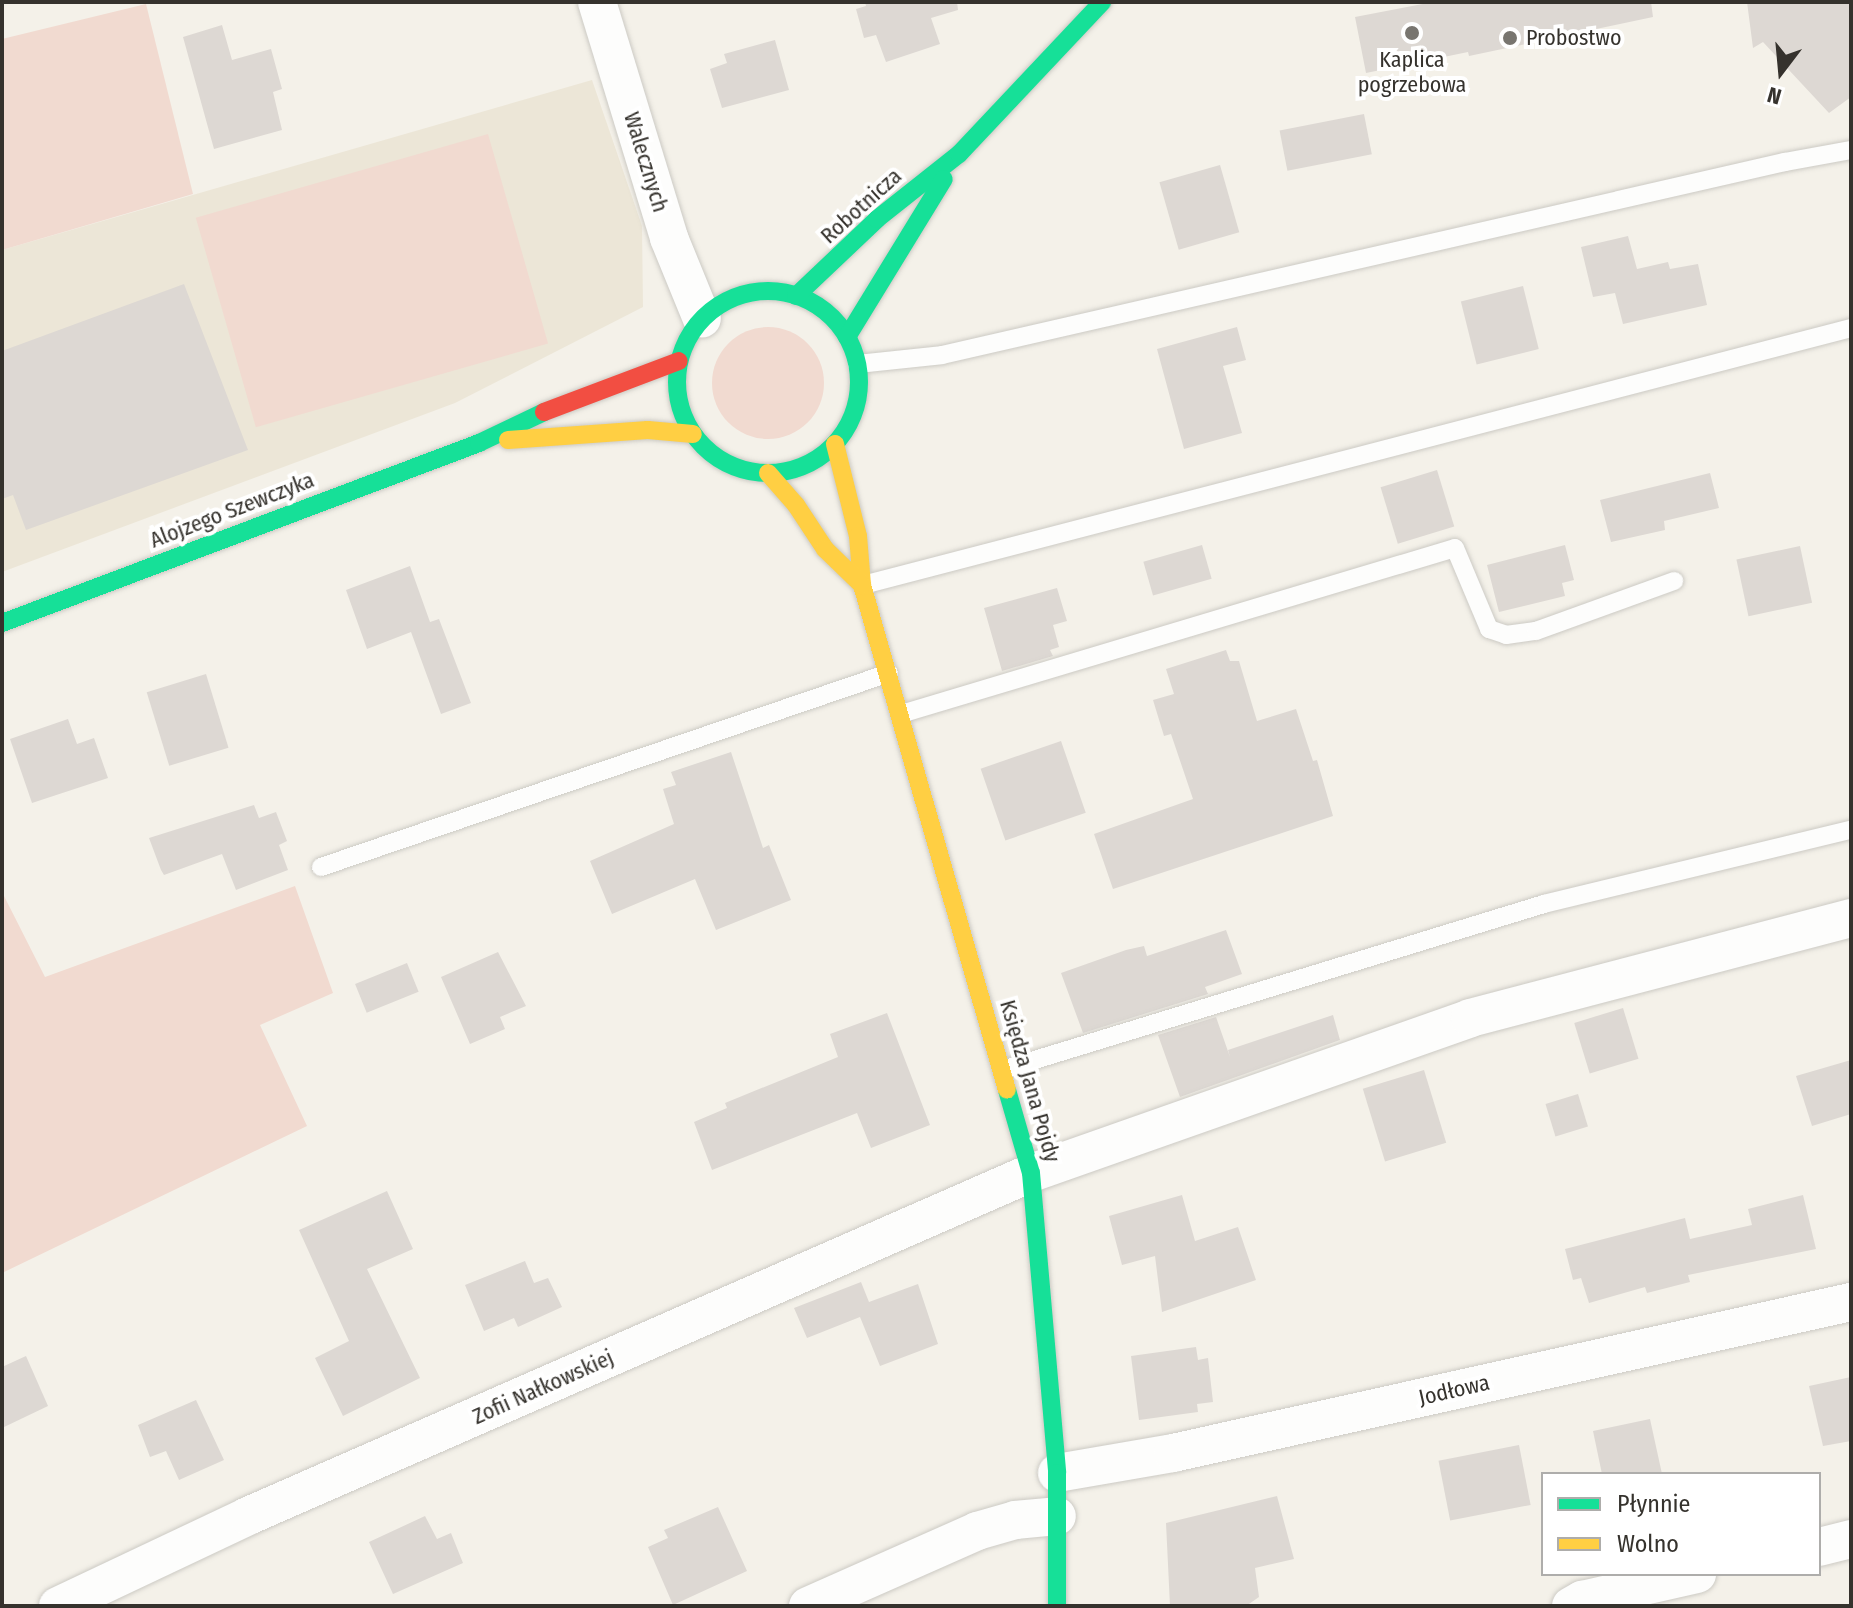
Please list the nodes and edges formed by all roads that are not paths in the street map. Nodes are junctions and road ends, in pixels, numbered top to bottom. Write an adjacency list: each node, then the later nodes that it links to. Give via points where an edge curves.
1 (597, 2): 6 (street, Walecznych, via 669,238)
2 (1102, 2): 4 (street, Robotnicza)
3 (1851, 150): 10 (lane, via 942,355)
4 (959, 154): 5 (street, Robotnicza, via 877,219); 8 (street, Robotnicza)
5 (796, 296): 6 (street, via 745,294); 8 (street, via 826,312)
6 (702, 319): 9 (street)
7 (1851, 328): 16 (lane)
8 (847, 337): 10 (street)
9 (679, 361): 11 (street, via 680,407); 12 (street, Alojzego Szewczyka, via 570,400)
10 (857, 364): 13 (street, via 856,407)
11 (693, 434): 12 (street, Alojzego Szewczyka, via 624,431); 14 (street, via 726,463)
12 (479, 443): 17 (street, Alojzego Szewczyka)
13 (835, 444): 14 (street, via 805,465); 16 (street, Księdza Jana Pojdy, via 858,536)
14 (768, 473): 16 (street, Księdza Jana Pojdy, via 825,549)
15 (1674, 581): 19 (lane, via 1536,631 1506,635 1489,629 1455,548)
16 (862, 585): 18 (street, Księdza Jana Pojdy)
17 (2, 623)
18 (889, 673): 19 (street, Księdza Jana Pojdy); 21 (lane)
19 (901, 714): 23 (street, Księdza Jana Pojdy)
20 (1851, 830): 23 (lane, via 1544,904)
21 (321, 867)
22 (1851, 918): 24 (street, Zofii Nałkowskiej, via 1470,1018)
23 (1002, 1070): 24 (street, Księdza Jana Pojdy)
24 (1031, 1173): 26 (street, Księdza Jana Pojdy); 31 (street, Zofii Nałkowskiej, via 248,1516)
25 (1851, 1302): 26 (street, Jodłowa, via 1173,1453)
26 (1057, 1473): 27 (street, Księdza Jana Pojdy)
27 (1057, 1516): 32 (street, via 977,1531); 33 (street, Księdza Jana Pojdy)
28 (1851, 1539): 29 (street)
29 (1821, 1546)
30 (1688, 1576): 34 (street)
31 (58, 1606)
32 (808, 1606)
33 (1057, 1606)
34 (1571, 1606)

